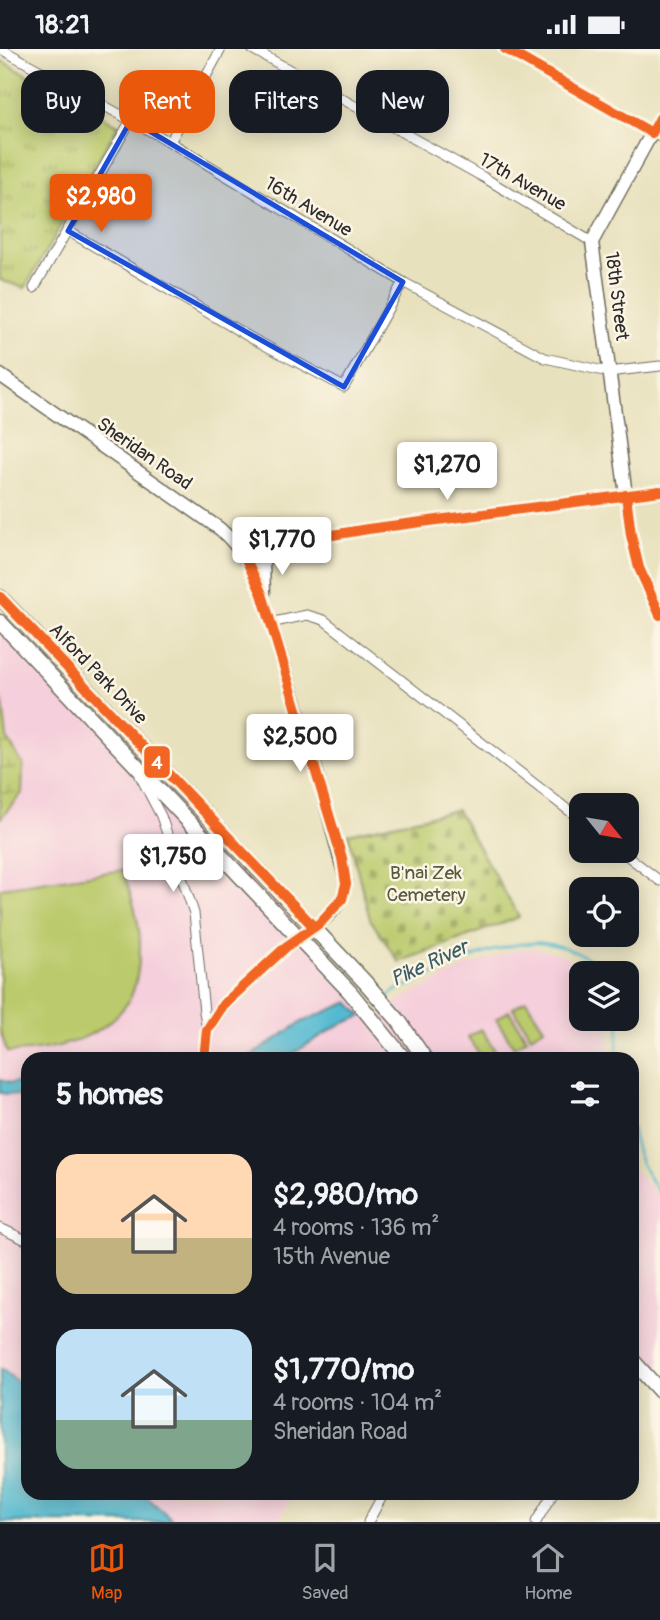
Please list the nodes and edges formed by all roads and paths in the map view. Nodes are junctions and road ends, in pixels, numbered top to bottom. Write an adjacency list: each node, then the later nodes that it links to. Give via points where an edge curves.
1 (1, 49): 5 (street, 16th Avenue)
2 (220, 49): 10 (street)
3 (252, 49): 12 (street, 17th Avenue)
4 (505, 49): 9 (street)
5 (119, 113)
6 (660, 118): 9 (street, 18th Street)
7 (124, 133): 11 (street)
8 (154, 133): 10 (street, 16th Avenue)
9 (656, 135): 12 (street, 18th Street)
10 (170, 142): 13 (street, 16th Avenue)
11 (68, 231): 13 (street, via 344,387); 14 (street)
12 (592, 242): 16 (street, 18th Street)
13 (403, 282): 16 (street, 16th Avenue, via 545,358)
14 (34, 288)
15 (660, 366): 16 (street, 16th Avenue)
16 (608, 372): 19 (street, 18th Street)
17 (0, 375): 21 (street, Sheridan Road, via 220,529)
18 (660, 491): 19 (street)
19 (626, 495): 20 (street); 24 (street, via 640,575)
20 (273, 545): 21 (street); 23 (street, via 263,561)
21 (246, 559): 23 (street, Sheridan Road)
22 (0, 597): 31 (main road, Alford Park Drive)
23 (264, 601): 26 (street, Sheridan Road)
24 (660, 615)
25 (0, 622): 27 (main road, Alford Park Drive)
26 (270, 623): 28 (street, via 307,615 332,625); 31 (street, Sheridan Road, via 346,881 339,905)
27 (131, 759): 32 (main road, Alford Park Drive); 33 (street, via 161,816 194,913)
28 (569, 811)
29 (637, 863): 30 (street)
30 (660, 881)
31 (314, 927): 32 (street, Sheridan Road); 36 (main road, via 399,1021)
32 (299, 940): 33 (street, via 222,1006); 35 (main road, via 350,992)
33 (208, 1027): 34 (street)
34 (205, 1052)
35 (399, 1052)
36 (420, 1052)
37 (0, 1228): 38 (street)
38 (21, 1238)
39 (639, 1368): 40 (main road)
40 (660, 1391)
41 (380, 1500): 43 (street)
42 (548, 1500): 44 (street)
43 (368, 1522)
44 (536, 1522)

